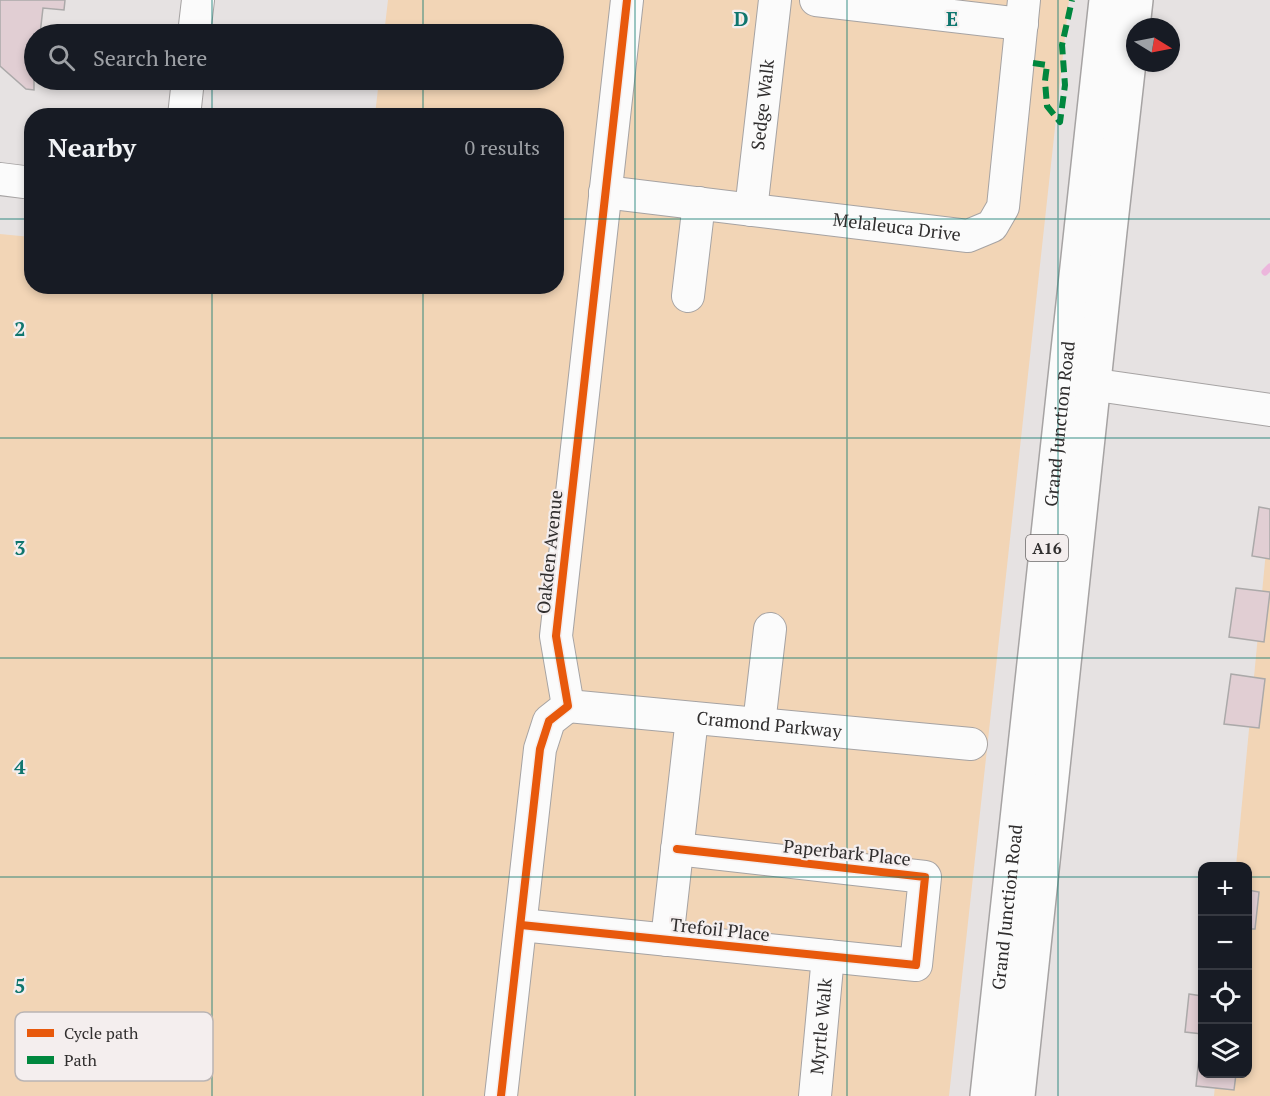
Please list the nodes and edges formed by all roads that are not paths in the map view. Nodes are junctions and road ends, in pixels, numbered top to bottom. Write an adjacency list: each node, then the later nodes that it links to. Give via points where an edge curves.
1 (198, 0): 8 (street)
2 (627, 0): 13 (street, Oakden Avenue)
3 (775, 0): 15 (street, Sedge Walk)
4 (816, 0): 7 (street)
5 (1106, 0): 17 (highway, Grand Junction Road / A16)
6 (1136, 0): 17 (highway, Grand Junction Road / A16)
7 (1023, 12): 15 (street, Melaleuca Drive, via 1003,207 992,226 969,236)
8 (195, 24)
9 (187, 90): 10 (street)
10 (185, 108)
11 (0, 179): 12 (street)
12 (24, 182)
13 (605, 192): 14 (street, Melaleuca Drive); 20 (street, Oakden Avenue, via 556,636)
14 (699, 203): 15 (street, Melaleuca Drive); 16 (street)
15 (751, 210)
16 (688, 296)
17 (1079, 382): 18 (street); 31 (highway, Grand Junction Road / A16); 32 (highway, Grand Junction Road / A16)
18 (1270, 410)
19 (770, 630): 22 (street)
20 (568, 706): 21 (street, Cramond Parkway); 25 (street, via 549,720 540,748)
21 (692, 718): 22 (street, Cramond Parkway); 24 (street)
22 (759, 724): 23 (street, Cramond Parkway)
23 (971, 744)
24 (677, 849): 26 (street); 28 (street, Paperbark Place, via 925,877)
25 (521, 925): 26 (street, Trefoil Place); 29 (street)
26 (667, 940): 27 (street, Trefoil Place)
27 (828, 956): 28 (street, Trefoil Place); 30 (street, Myrtle Walk)
28 (916, 965)
29 (501, 1096)
30 (814, 1096)
31 (987, 1096)
32 (1018, 1096)

